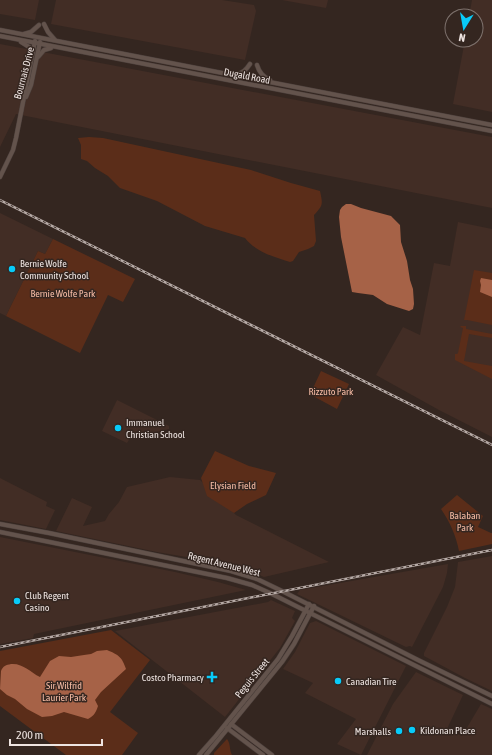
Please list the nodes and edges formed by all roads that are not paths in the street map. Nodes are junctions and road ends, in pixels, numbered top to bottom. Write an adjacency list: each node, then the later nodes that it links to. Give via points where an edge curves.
1 (44, 24): 8 (main road)
2 (39, 25): 4 (main road, via 31,32)
3 (0, 30): 4 (main road, Dugald Road)
4 (22, 34): 6 (main road, Dugald Road)
5 (0, 36): 7 (main road, Dugald Road)
6 (39, 38): 8 (main road, Dugald Road); 9 (main road, Bournais Drive)
7 (18, 40): 9 (main road, Dugald Road); 11 (main road, via 29,47)
8 (56, 41): 14 (main road, Dugald Road)
9 (37, 43): 10 (main road, Dugald Road); 11 (main road, Bournais Drive)
10 (56, 48): 11 (main road, via 44,50); 17 (main road, Dugald Road)
11 (34, 59): 18 (main road, Bournais Drive, via 15,143)
12 (250, 64): 14 (main road, via 244,72)
13 (257, 65): 15 (main road, via 261,74)
14 (234, 75): 15 (main road, Dugald Road)
15 (276, 83): 16 (main road, Dugald Road)
16 (492, 125)
17 (492, 131)
18 (0, 177)
19 (0, 524): 21 (main road, Regent Avenue West)
20 (0, 532): 22 (main road, Regent Avenue West)
21 (122, 549): 22 (main road); 23 (main road, Regent Avenue West)
22 (113, 555): 24 (main road, Regent Avenue West)
23 (197, 564): 24 (main road); 25 (main road, Regent Avenue West, via 257,579)
24 (196, 572): 27 (main road, Regent Avenue West, via 252,585)
25 (309, 604): 26 (main road, Regent Avenue West); 27 (main road, Peguis Street)
26 (314, 606): 28 (main road, Peguis Street); 29 (main road, Regent Avenue West)
27 (305, 610): 28 (main road, Regent Avenue West); 37 (main road, Peguis Street, via 278,659)
28 (311, 613): 31 (main road, Regent Avenue West); 38 (main road, Peguis Street, via 289,653)
29 (462, 682): 30 (main road, Regent Avenue West); 31 (main road)
30 (468, 685): 32 (main road); 33 (main road, Regent Avenue West)
31 (460, 687): 32 (main road, Regent Avenue West)
32 (472, 694): 35 (main road, Regent Avenue West)
33 (486, 694): 34 (main road, Regent Avenue West); 35 (main road)
34 (492, 696)
35 (480, 697): 36 (main road, Regent Avenue West)
36 (492, 704)
37 (227, 722): 38 (main road); 39 (main road, Peguis Street)
38 (232, 725): 40 (main road, Peguis Street); 44 (main road)
39 (223, 726): 40 (main road); 41 (main road, Peguis Street)
40 (228, 729): 42 (main road, Peguis Street); 43 (main road)
41 (199, 755)
42 (206, 755)
43 (263, 755)
44 (272, 755)

